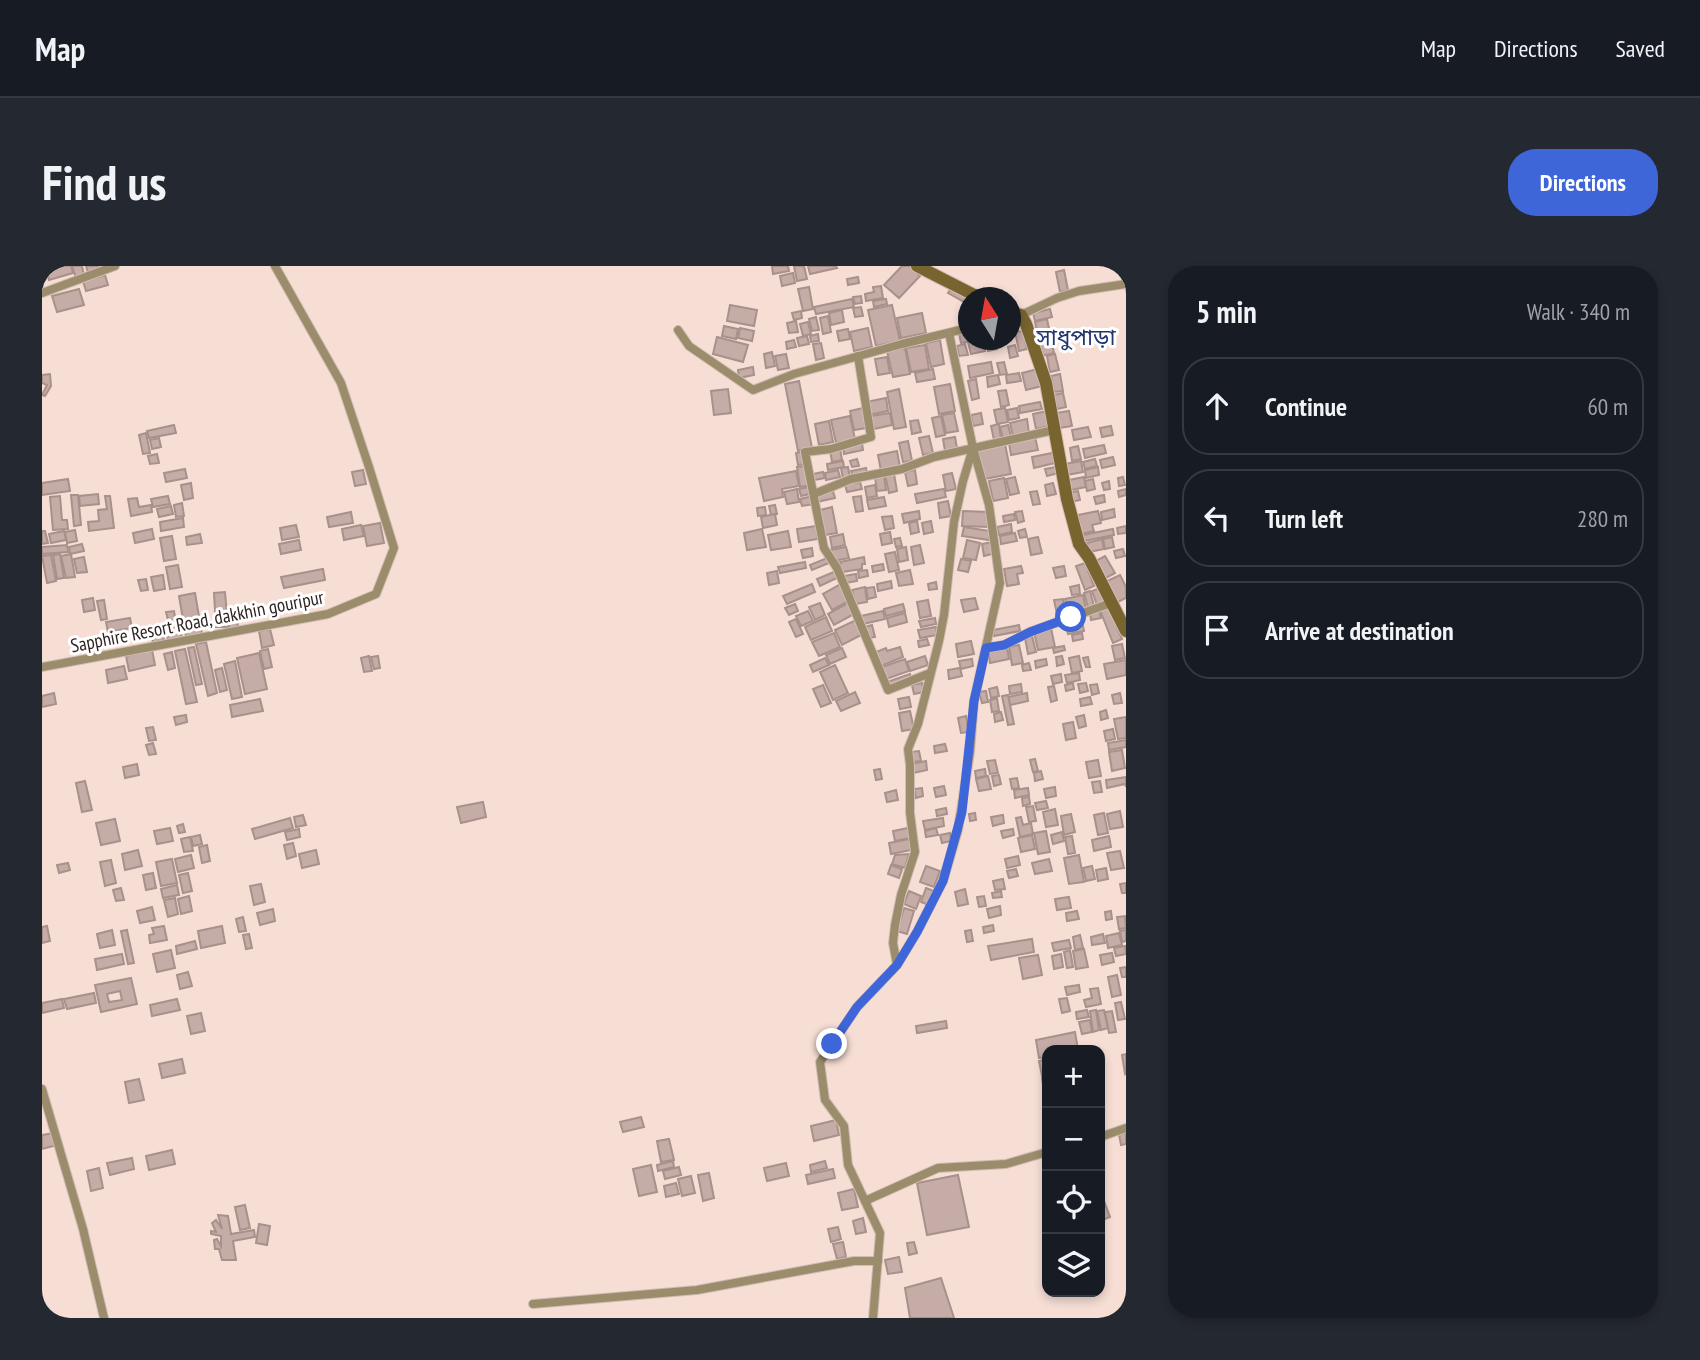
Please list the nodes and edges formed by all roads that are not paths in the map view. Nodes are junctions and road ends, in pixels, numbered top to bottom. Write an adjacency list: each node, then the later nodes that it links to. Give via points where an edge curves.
1 (115, 266): 6 (street)
2 (275, 266): 19 (street, Sapphire Resort Road, dakkhin gouripur, via 341,383 394,548 376,594 328,614)
3 (917, 266): 5 (street)
4 (1126, 284): 7 (street, via 1079,291)
5 (958, 287)
6 (42, 293)
7 (1021, 312)
8 (678, 330): 12 (street, via 689,346 753,390)
9 (1021, 330): 13 (street, via 1046,383)
10 (958, 331): 11 (street)
11 (949, 333): 12 (street); 14 (street)
12 (858, 356): 15 (street, via 871,437 805,452)
13 (1054, 430): 14 (street); 16 (street, via 1079,544)
14 (973, 448): 15 (street); 18 (street, via 989,505 1000,583); 20 (street, via 954,522 944,615)
15 (814, 494): 20 (street, via 824,548 837,568 888,690)
16 (1116, 604): 17 (street); 18 (street)
17 (1126, 631)
18 (986, 648): 21 (street, via 974,701 958,830 943,881)
19 (42, 667)
20 (930, 673): 21 (street, via 908,748 915,852 895,925)
21 (897, 965): 26 (street, via 857,1007 820,1062 825,1100 844,1126 848,1165)
22 (42, 1089): 29 (street)
23 (1126, 1128): 24 (street)
24 (1105, 1135)
25 (1042, 1153): 26 (street, via 1006,1164 938,1168)
26 (865, 1201): 27 (street, via 880,1233)
27 (878, 1261): 28 (street, via 854,1261 697,1290); 30 (street)
28 (533, 1304)
29 (104, 1318)
30 (873, 1318)

